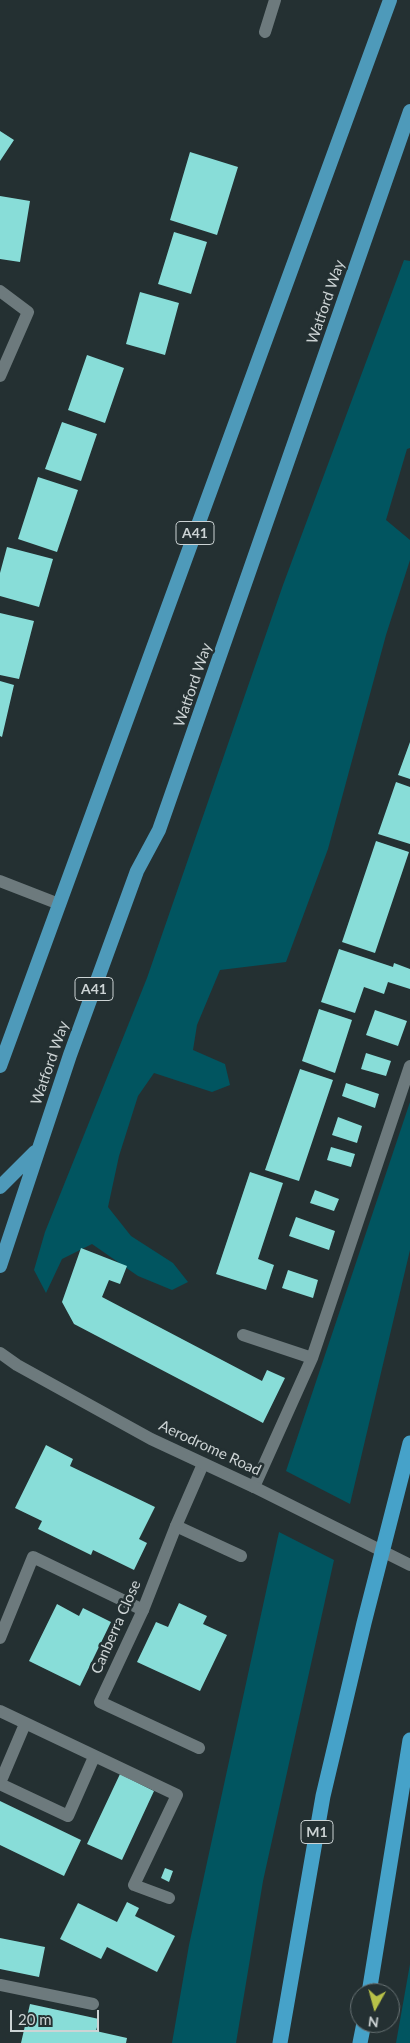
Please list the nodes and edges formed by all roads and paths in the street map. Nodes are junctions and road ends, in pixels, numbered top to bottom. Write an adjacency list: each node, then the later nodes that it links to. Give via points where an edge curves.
1 (275, 0): 3 (street)
2 (390, 0): 8 (highway, A41)
3 (264, 32)
4 (410, 111): 11 (highway, Watford Way / A41, via 159,830 138,871)
5 (0, 291): 6 (street, via 28,312)
6 (0, 376)
7 (0, 881): 8 (street)
8 (59, 904): 9 (highway, A41)
9 (0, 1066)
10 (410, 1066): 16 (street)
11 (37, 1150): 12 (highway, A41); 13 (highway, Watford Way / A41)
12 (0, 1187)
13 (0, 1266)
14 (243, 1334): 16 (street)
15 (0, 1353): 18 (street, Aerodrome Road, via 151,1439)
16 (312, 1358): 19 (street)
17 (410, 1443): 35 (highway, M1, via 323,1796)
18 (203, 1464): 19 (street, Aerodrome Road); 20 (street, Canberra Close)
19 (254, 1487): 22 (street, Aerodrome Road)
20 (176, 1526): 21 (street); 23 (street, Canberra Close)
21 (241, 1556)
22 (410, 1565)
23 (143, 1610): 24 (street, via 33,1557); 28 (street, Canberra Close, via 100,1702)
24 (0, 1638)
25 (0, 1711): 26 (street)
26 (25, 1724): 29 (street); 30 (street)
27 (410, 1740): 32 (highway)
28 (199, 1748)
29 (94, 1756): 30 (street, via 68,1816); 31 (street, via 177,1795 134,1885)
30 (0, 1784)
31 (169, 1898)
32 (371, 1983)
33 (0, 1986): 34 (street)
34 (93, 2004)
35 (280, 2043)

